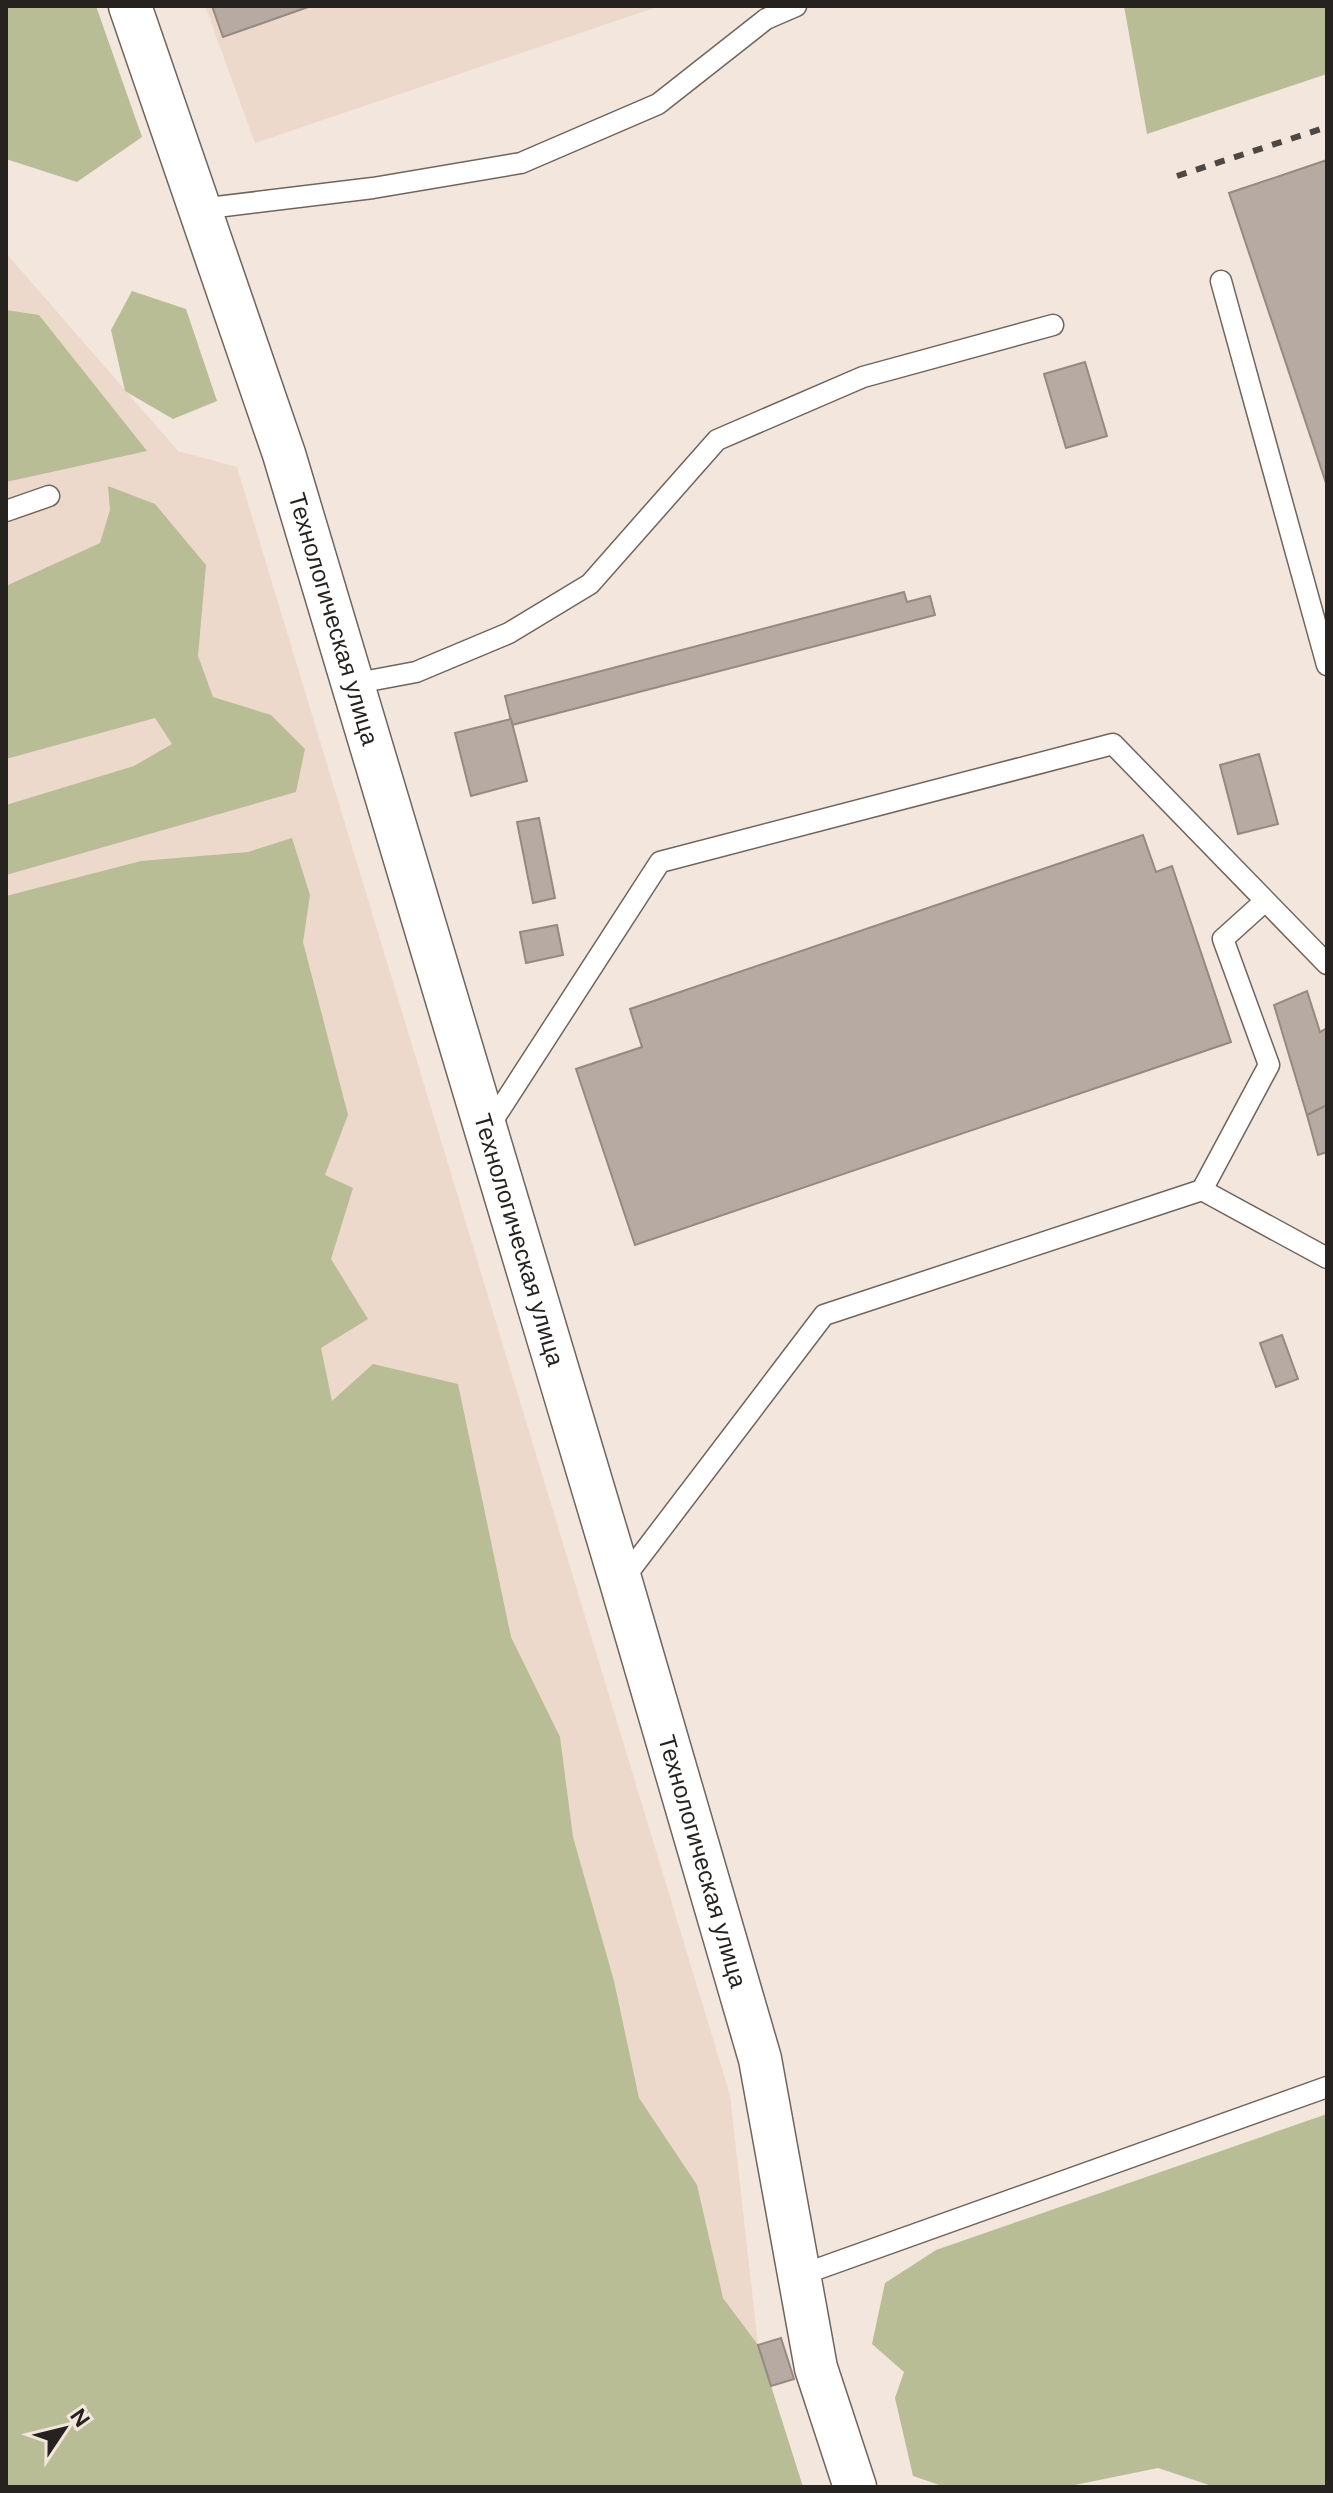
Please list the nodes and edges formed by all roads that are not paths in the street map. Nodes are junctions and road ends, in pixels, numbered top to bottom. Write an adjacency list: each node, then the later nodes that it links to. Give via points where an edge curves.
1 (130, 6): 3 (street, Технологическая улица)
2 (796, 6): 3 (lane, via 766,19 658,104 521,163)
3 (200, 209): 9 (street, Технологическая улица, via 284,454)
4 (1221, 281): 8 (lane)
5 (1053, 325): 9 (lane, via 863,377 717,440 590,584 509,633 416,672)
6 (49, 496): 7 (lane)
7 (6, 511)
8 (1327, 665)
9 (352, 684): 12 (street, Технологическая улица)
10 (1264, 902): 11 (lane); 12 (lane, via 1113,744 660,862); 13 (lane, via 1223,939 1269,1065)
11 (1327, 964)
12 (485, 1133): 15 (street, Технологическая улица)
13 (1202, 1190): 14 (lane); 15 (lane, via 824,1315)
14 (1327, 1258)
15 (621, 1582): 17 (street, Технологическая улица, via 760,2059)
16 (1327, 2087): 17 (lane)
17 (798, 2276): 18 (street, Технологическая улица, via 816,2368)
18 (855, 2487)

